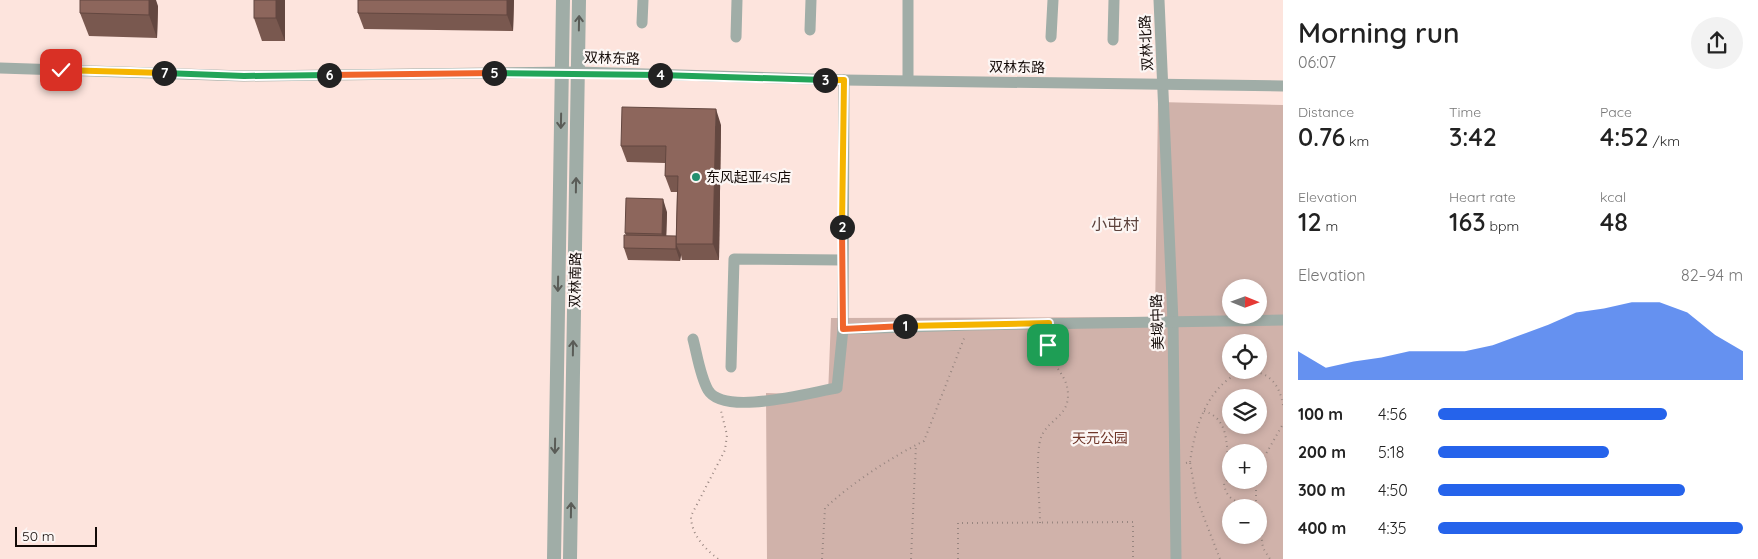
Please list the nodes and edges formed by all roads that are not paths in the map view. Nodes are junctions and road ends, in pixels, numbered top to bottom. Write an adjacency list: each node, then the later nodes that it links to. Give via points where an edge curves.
1 (563, 0): 16 (street, 双林南路)
2 (579, 0): 17 (street, 双林南路, one-way to 2)
3 (643, 0): 10 (street)
4 (736, 0): 12 (street)
5 (811, 0): 11 (street)
6 (908, 0): 19 (street)
7 (1053, 0): 13 (street)
8 (1114, 0): 14 (street)
9 (1159, 0): 20 (street, 双林北路)
10 (642, 23)
11 (810, 30)
12 (736, 37)
13 (1051, 37)
14 (1112, 40)
15 (0, 68): 16 (street, 双林东路, via 244,76)
16 (562, 72): 17 (street, 双林东路); 28 (street, 双林南路, one-way to 28)
17 (578, 72): 18 (street, 双林东路); 29 (street, 双林南路, one-way to 17)
18 (844, 80): 19 (street, 双林东路); 22 (street)
19 (908, 80): 20 (street, 双林东路)
20 (1164, 84): 21 (street, 双林东路); 24 (street, 美域中路)
21 (1283, 86)
22 (842, 260): 25 (street); 27 (street, via 734,259)
23 (1283, 320): 24 (street)
24 (1173, 322): 25 (street); 30 (street, 美域中路)
25 (843, 329): 26 (street, via 837,388 768,402 717,399 708,390)
26 (692, 339)
27 (731, 366)
28 (554, 559)
29 (570, 559)
30 (1176, 559)

